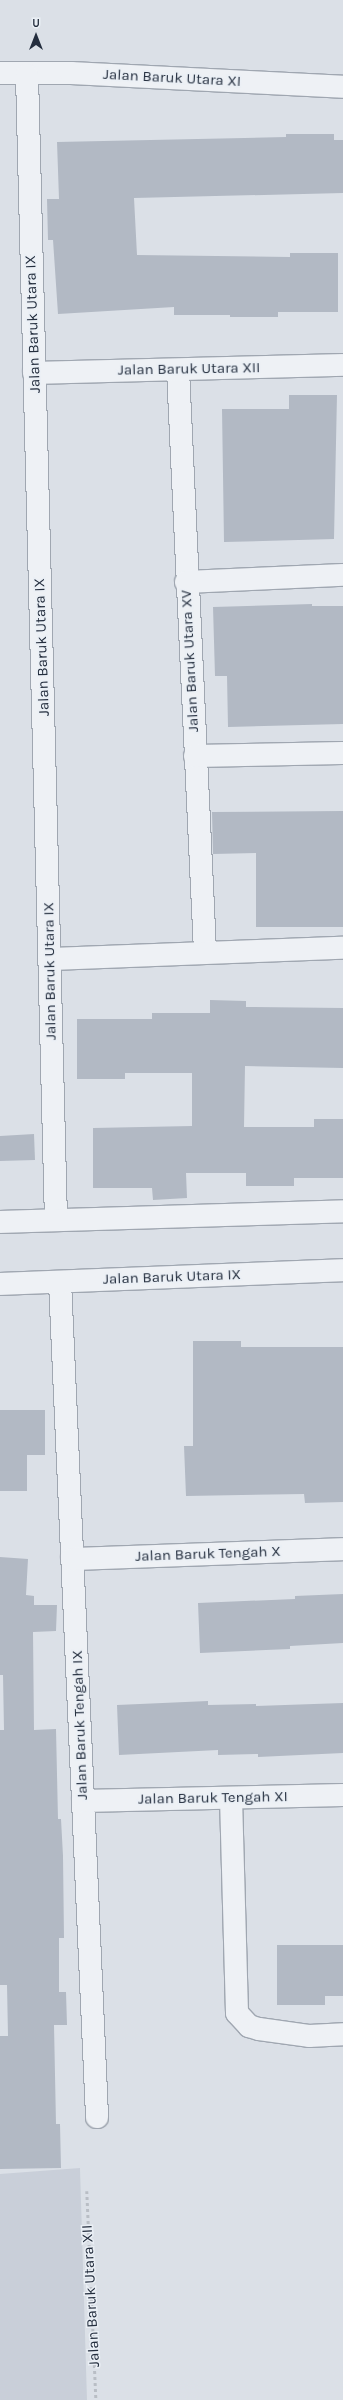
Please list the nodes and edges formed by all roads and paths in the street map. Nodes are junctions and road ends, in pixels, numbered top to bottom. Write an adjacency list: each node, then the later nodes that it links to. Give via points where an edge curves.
1 (0, 74): 2 (street, Jalan Baruk Utara XI)
2 (27, 75): 3 (street, Jalan Baruk Utara XI, via 71,73); 6 (street, Jalan Baruk Utara IX)
3 (343, 87)
4 (343, 365): 5 (street, Jalan Baruk Utara XII)
5 (178, 370): 6 (street, Jalan Baruk Utara XII); 8 (street, Jalan Baruk Utara XV)
6 (34, 373): 13 (street, Jalan Baruk Utara IX)
7 (343, 575): 8 (street)
8 (186, 582): 10 (street, Jalan Baruk Utara XV)
9 (343, 753): 10 (street)
10 (195, 756): 12 (street, Jalan Baruk Utara XV)
11 (343, 948): 12 (street)
12 (205, 952): 13 (street)
13 (50, 959): 15 (street, Jalan Baruk Utara IX)
14 (343, 1211): 15 (street)
15 (56, 1220): 16 (street)
16 (0, 1222)
17 (343, 1270): 18 (street, Jalan Baruk Utara IX)
18 (60, 1282): 19 (street, Jalan Baruk Utara IX); 21 (street, Jalan Baruk Tengah IX)
19 (0, 1284)
20 (343, 1548): 21 (street, Jalan Baruk Tengah X)
21 (72, 1558): 24 (street, Jalan Baruk Tengah IX)
22 (343, 1795): 23 (street, Jalan Baruk Tengah XI)
23 (231, 1798): 24 (street, Jalan Baruk Tengah XI); 25 (street, via 238,2013 249,2026 259,2029 309,2036)
24 (83, 1802): 26 (street, Jalan Baruk Tengah IX)
25 (343, 2034)
26 (96, 2117)
27 (87, 2191): 28 (path, Jalan Baruk Utara XII)
28 (96, 2400)

